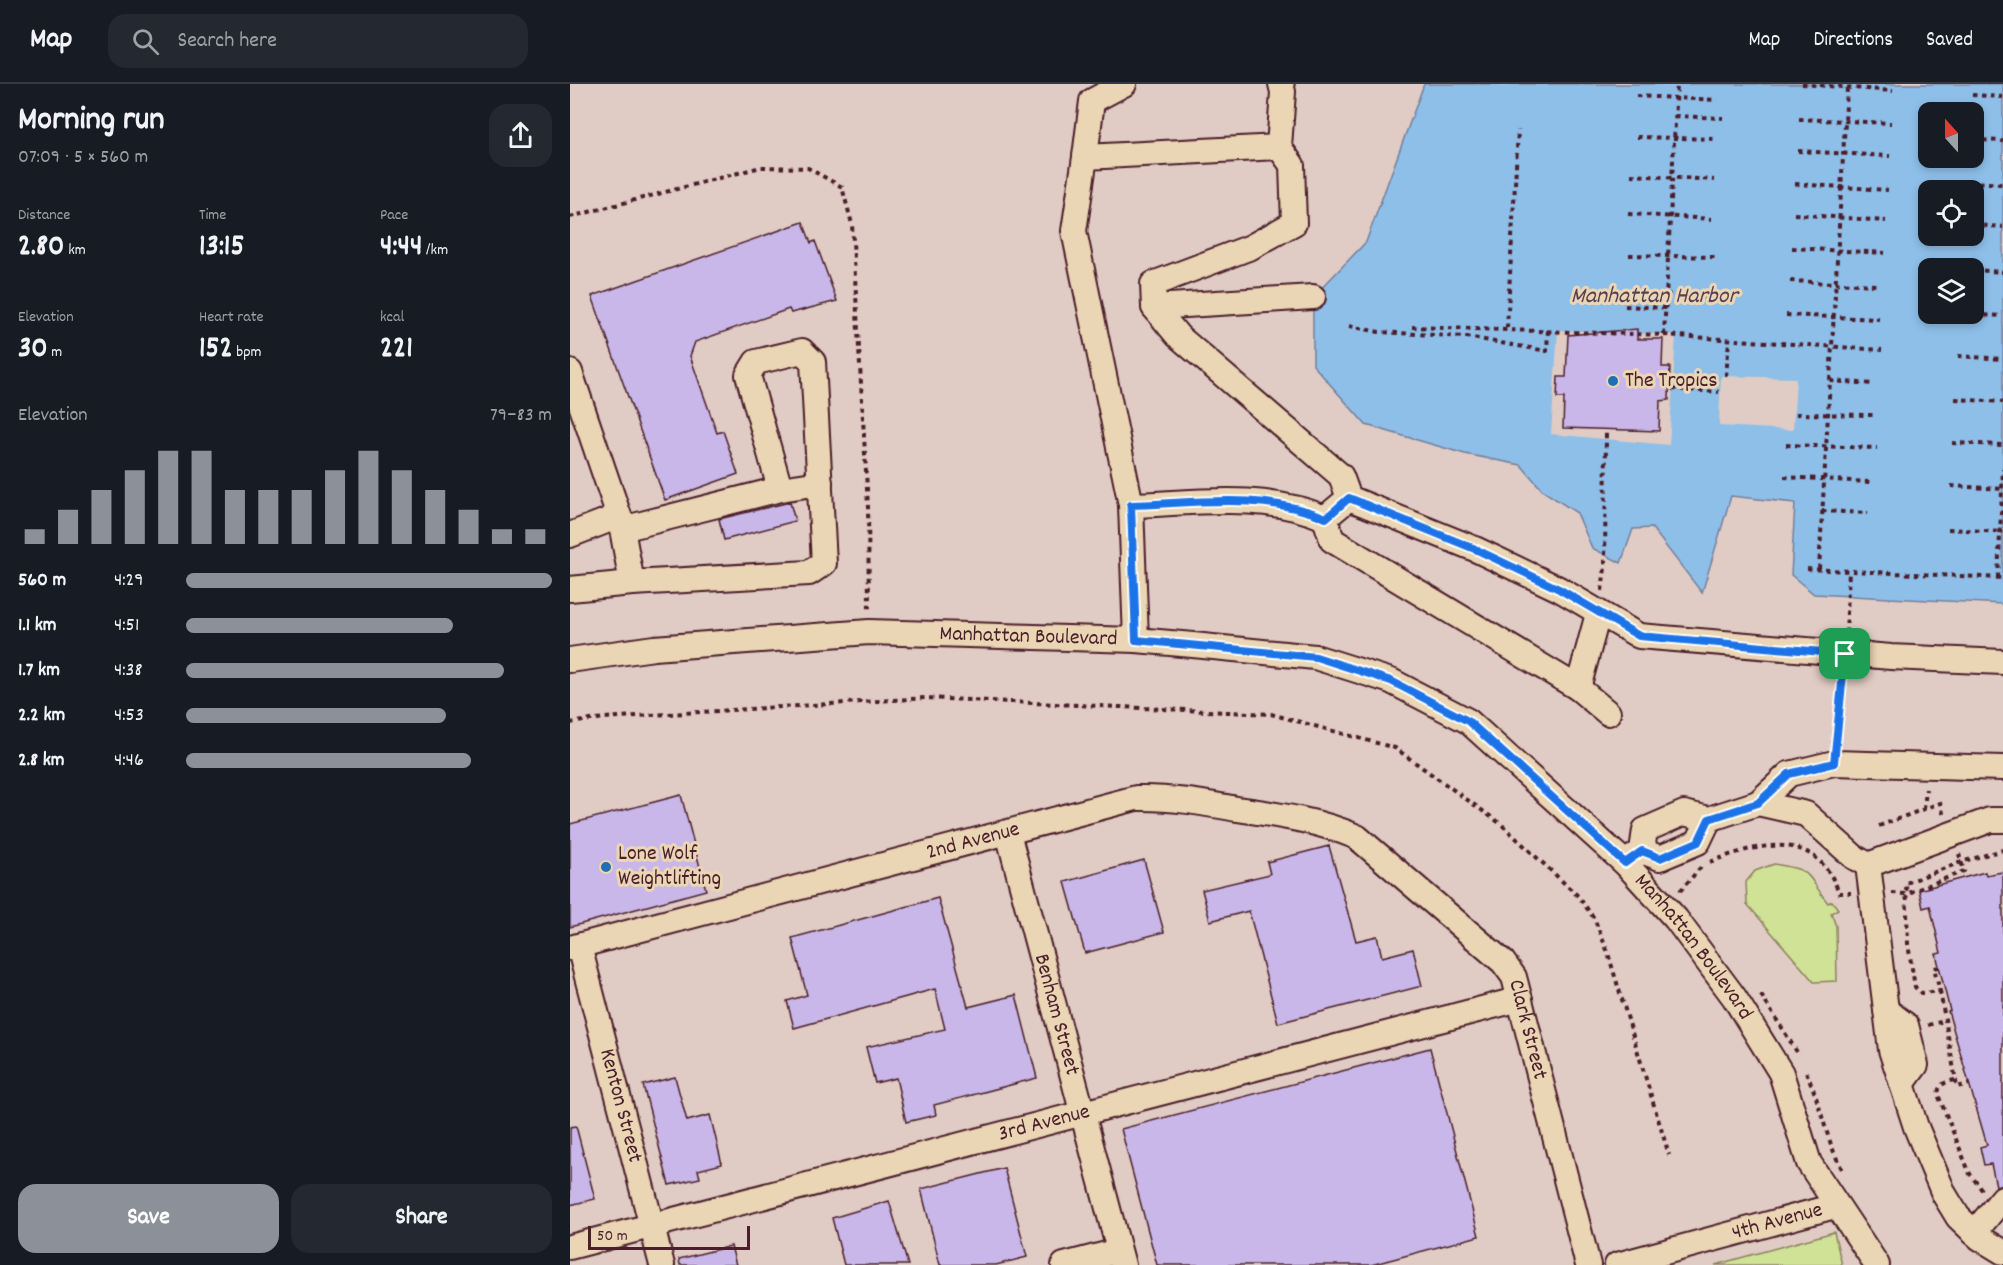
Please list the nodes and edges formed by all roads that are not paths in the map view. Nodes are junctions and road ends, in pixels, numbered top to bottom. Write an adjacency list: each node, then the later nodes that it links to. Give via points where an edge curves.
1 (1124, 84): 4 (street, via 1092,101)
2 (1281, 84): 3 (street)
3 (1279, 147): 4 (street); 6 (street, via 1292,165 1294,222 1251,247 1153,284)
4 (1085, 157): 11 (street, via 1074,231)
5 (1312, 297): 6 (street)
6 (1154, 307): 10 (street, via 1178,336 1341,476)
7 (570, 372): 13 (street)
8 (820, 483): 9 (street); 9 (street, via 813,362 802,351 756,362 748,375); 15 (street, via 824,563 809,573)
9 (780, 489): 13 (street)
10 (1349, 498): 12 (street); 17 (street, via 1475,549 1559,589)
11 (1131, 505): 12 (street, via 1257,502 1303,508); 18 (street)
12 (1326, 518): 21 (street, via 1332,540)
13 (620, 523): 14 (street); 15 (street)
14 (570, 535)
15 (632, 583): 16 (street)
16 (570, 589)
17 (1598, 615): 20 (street, via 1639,636 1658,640); 21 (street)
18 (1136, 640): 19 (street, Manhattan Boulevard, via 869,632 654,648); 29 (street, Manhattan Boulevard, via 1316,657 1391,681 1468,721)
19 (570, 660)
20 (2003, 662)
21 (1578, 688): 22 (street)
22 (1608, 713)
23 (2003, 768): 24 (street, via 1834,763 1789,774)
24 (1758, 803): 25 (street); 30 (street, via 1806,814)
25 (1709, 819): 29 (street, via 1698,842 1660,858); 29 (street, via 1684,813 1645,830)
26 (2003, 820): 30 (street, via 1990,820)
27 (1008, 833): 28 (street, 2nd Avenue, via 1136,798 1163,797 1307,820 1357,837); 31 (street, 2nd Avenue); 33 (street, Benham Street)
28 (1373, 850): 32 (street, Clark Street, via 1503,962 1514,977)
29 (1633, 857): 35 (street, Manhattan Boulevard, via 1734,997 1781,1073 1809,1163)
30 (1868, 865): 37 (street, via 1891,1050 1916,1127 1944,1194)
31 (574, 947): 36 (street, Kenton Street)
32 (1520, 999): 33 (street, 3rd Avenue); 43 (street, Clark Street)
33 (1082, 1114): 36 (street, 3rd Avenue); 40 (street, Benham Street)
34 (1996, 1197): 37 (street)
35 (1835, 1206): 44 (street, 4th Avenue); 45 (street, Manhattan Boulevard)
36 (652, 1226): 38 (street, 3rd Avenue); 41 (street, Kenton Street)
37 (1974, 1233): 39 (street)
38 (570, 1247)
39 (2003, 1252)
40 (1120, 1258): 42 (street)
41 (662, 1265)
42 (1064, 1265)
43 (1588, 1265)
44 (1617, 1265)
45 (1877, 1265)

